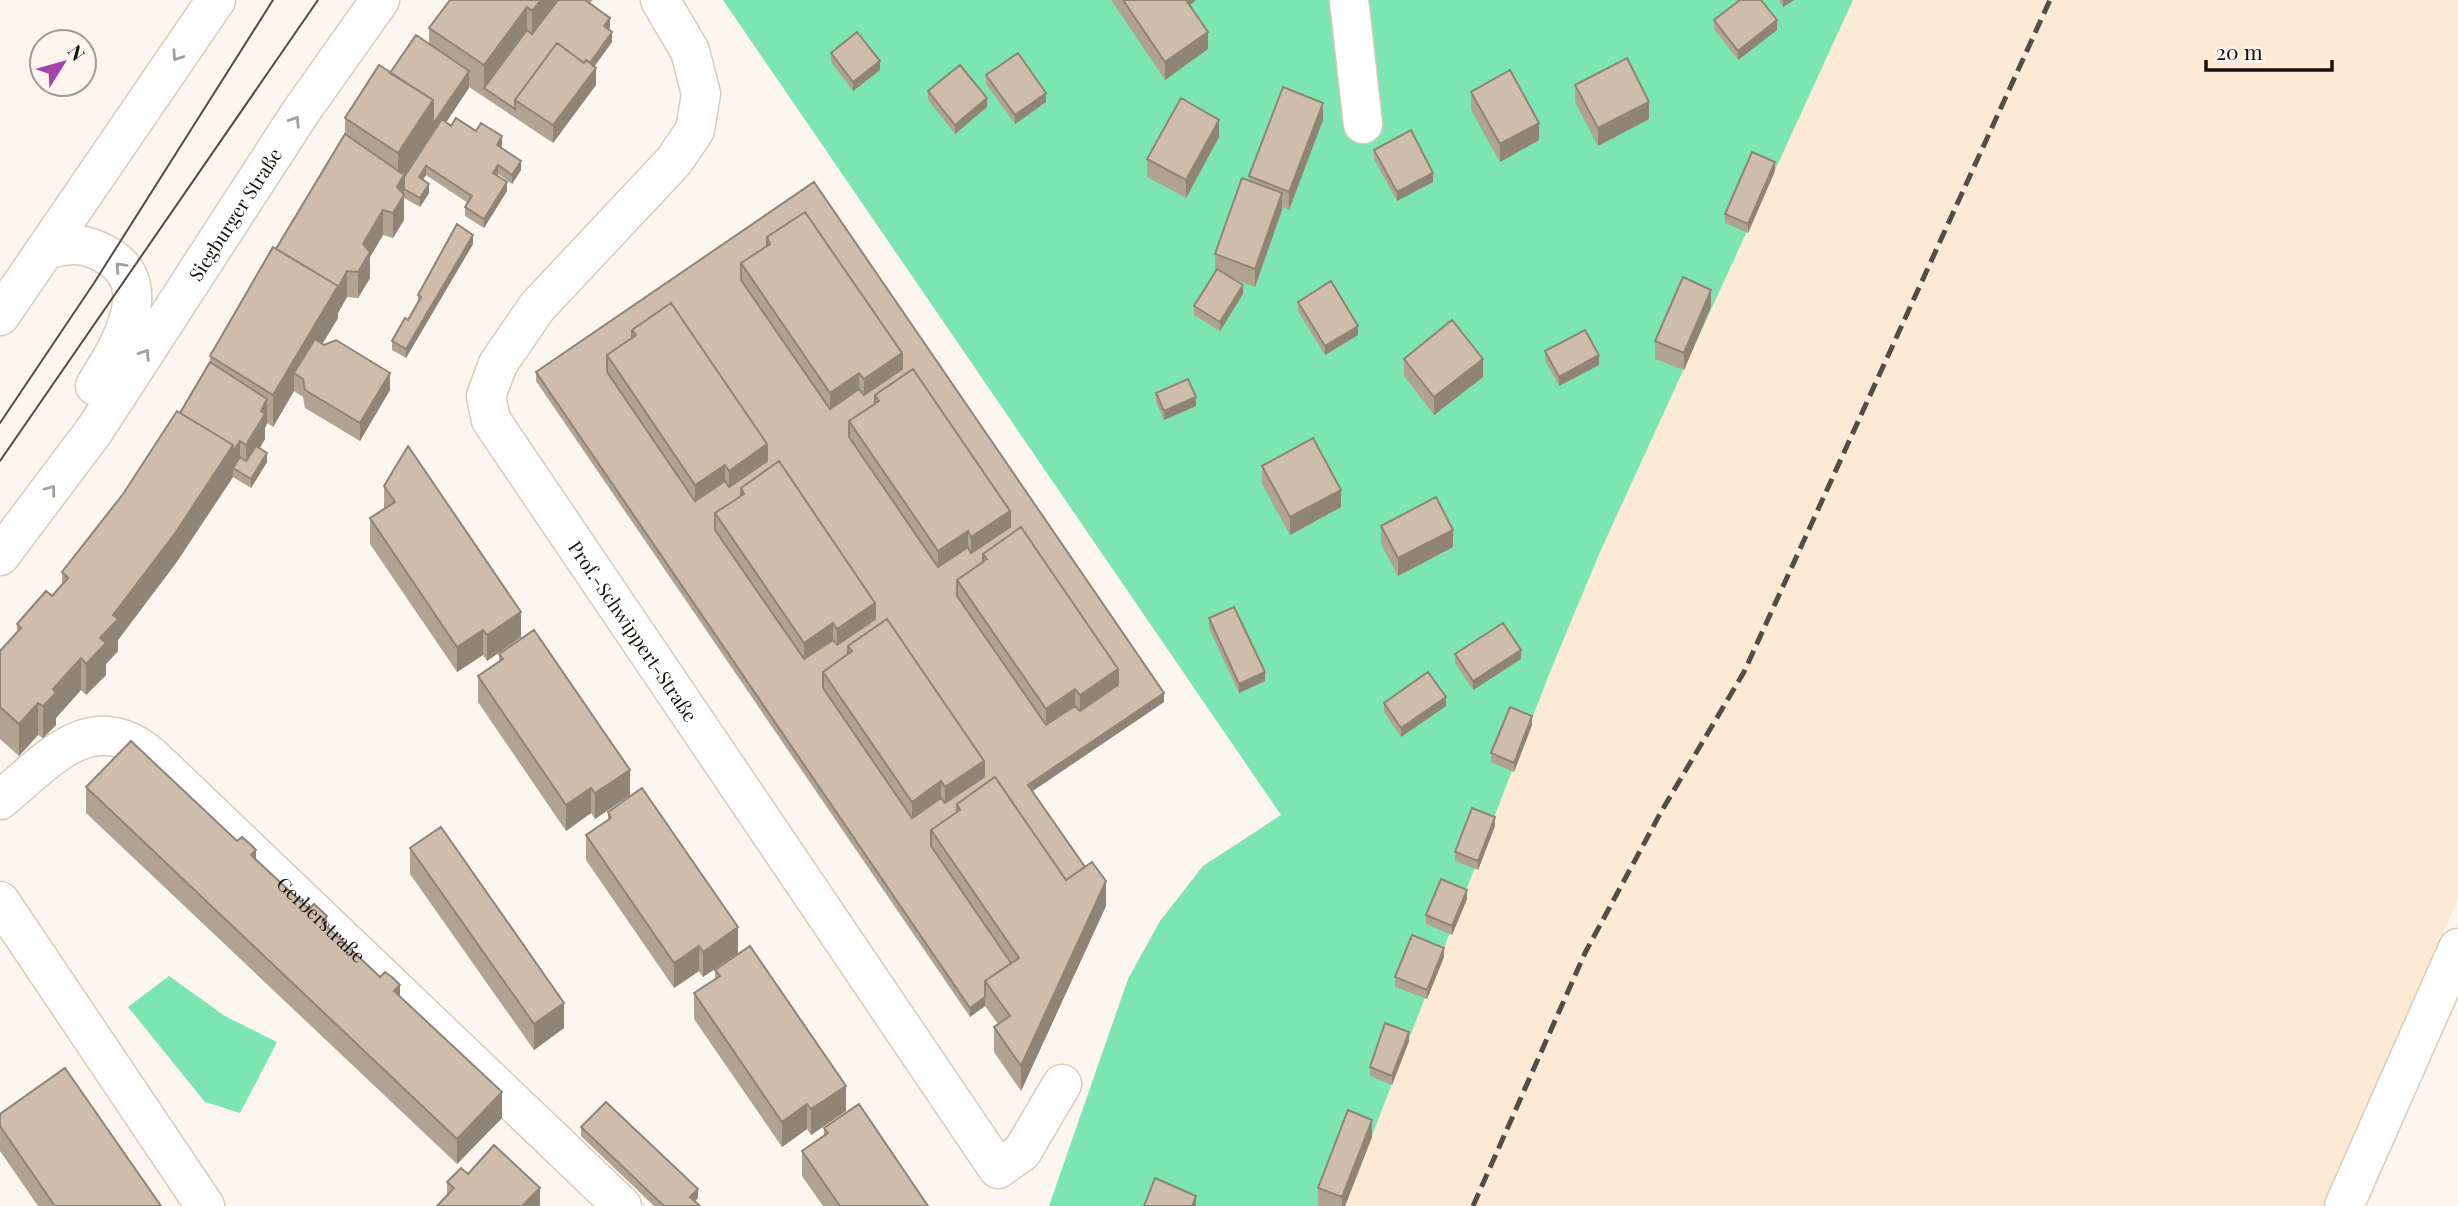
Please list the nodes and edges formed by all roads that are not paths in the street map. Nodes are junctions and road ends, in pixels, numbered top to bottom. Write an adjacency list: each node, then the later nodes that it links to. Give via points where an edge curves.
1 (216, 0): 6 (street, one-way to 6)
2 (380, 0): 8 (street, Siegburger Straße, one-way to 2, via 300,113)
3 (660, 0): 13 (street, Prof.-Schwippert-Straße, via 690,51 701,94 695,130 674,161 537,307 498,364 486,396 491,420 998,1169 1022,1152)
4 (1349, 0): 5 (street)
5 (1363, 124)
6 (46, 250): 7 (street); 8 (street, one-way to 6, via 90,395 118,349 128,322 132,307 129,276 110,257 85,244)
7 (4, 301)
8 (94, 431): 9 (street, Siegburger Straße, one-way to 8)
9 (0, 556)
10 (0, 800): 15 (street, Gerberstraße, via 72,741 106,734 131,740)
11 (0, 901): 14 (street)
12 (2458, 948): 16 (street)
13 (1062, 1084)
14 (205, 1206)
15 (622, 1206)
16 (2344, 1206)

